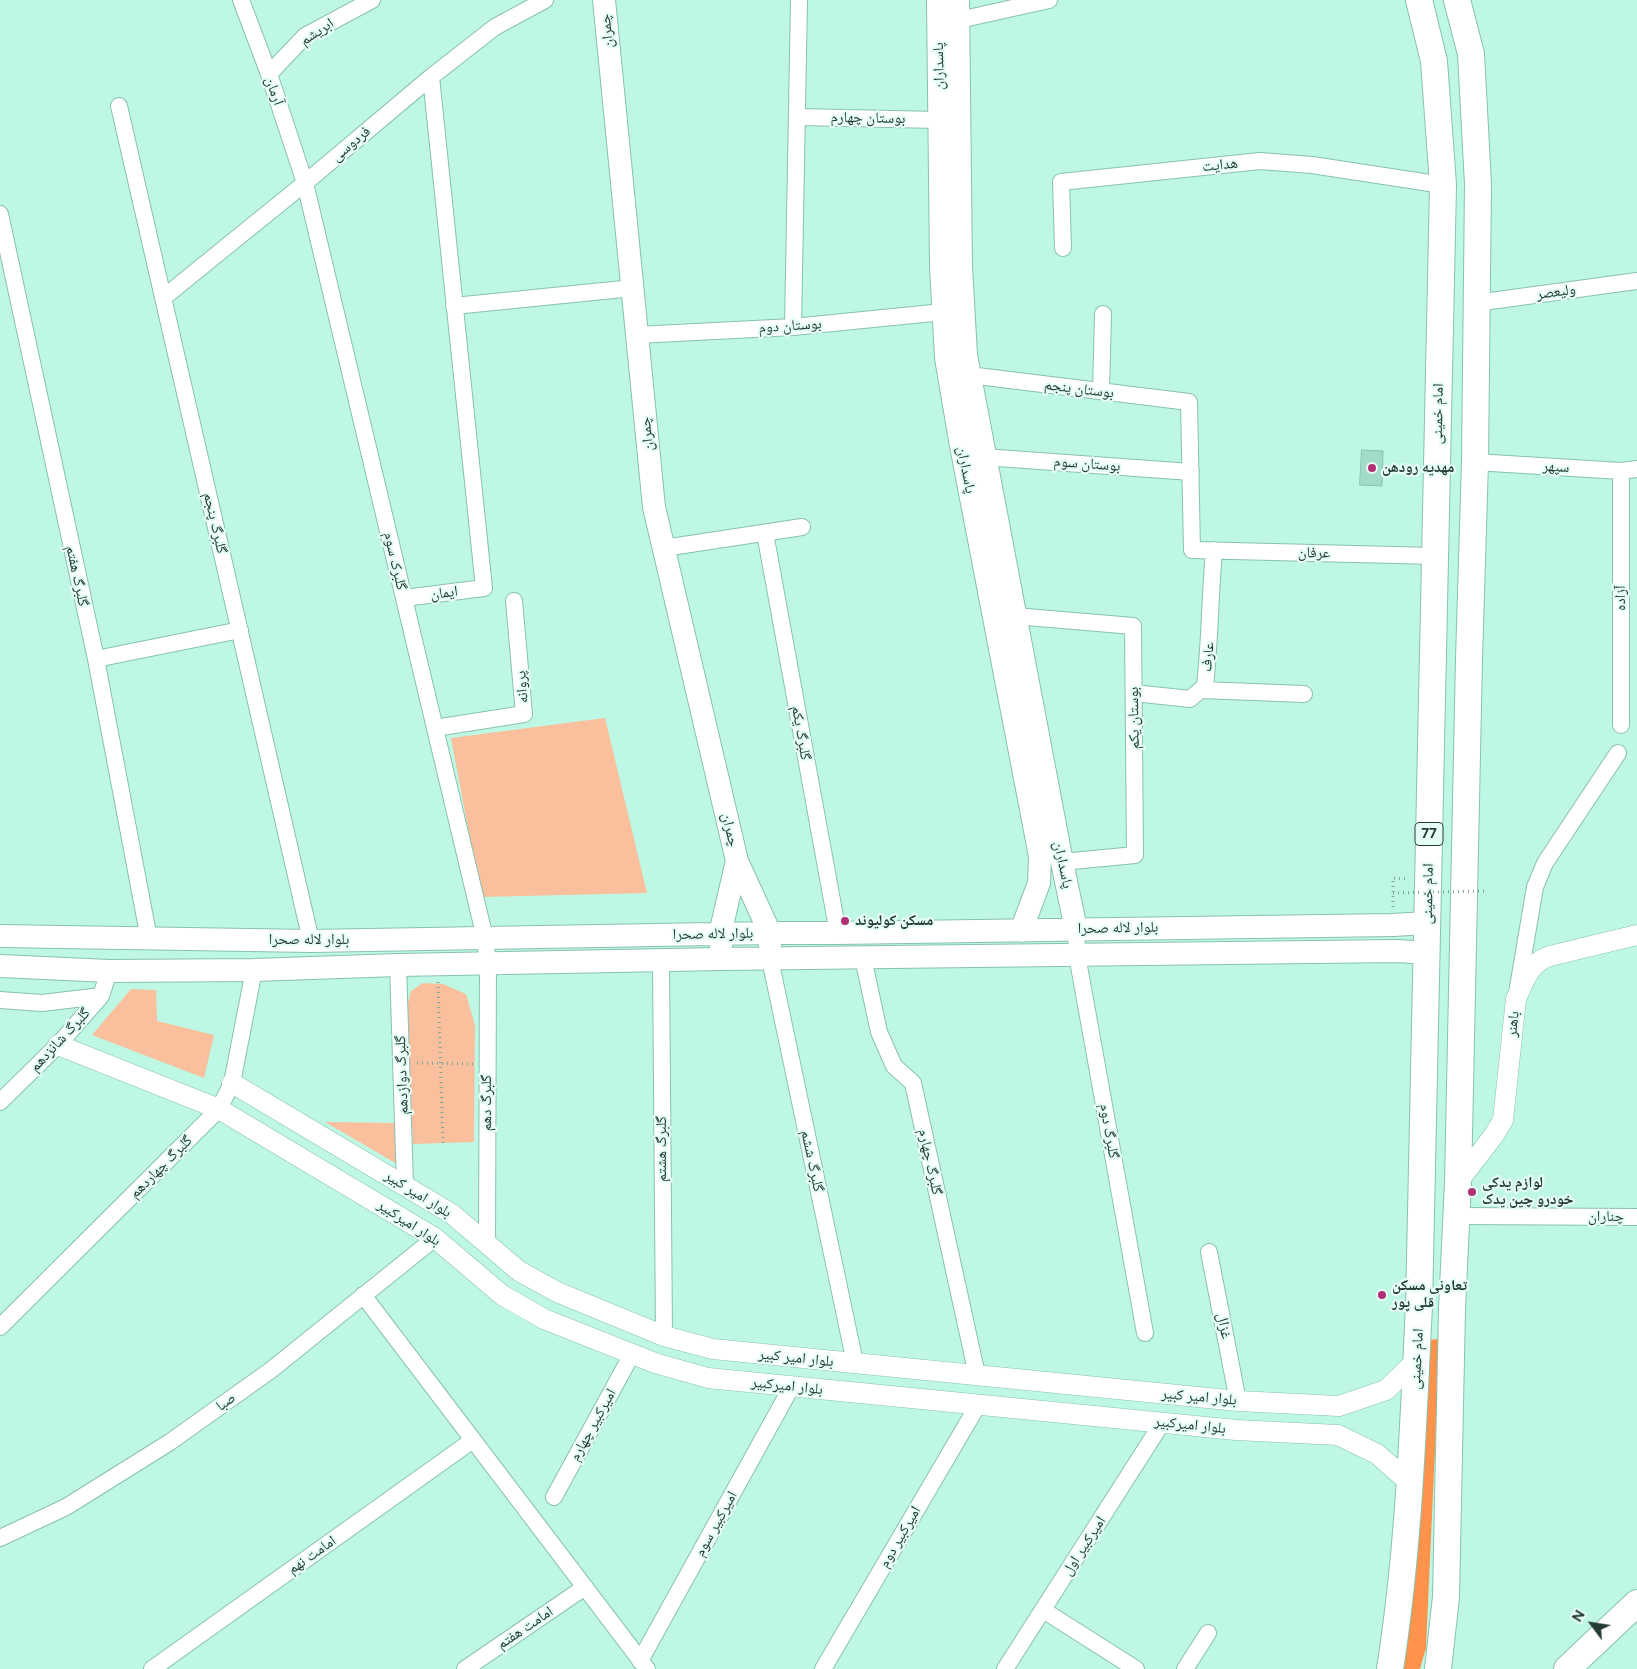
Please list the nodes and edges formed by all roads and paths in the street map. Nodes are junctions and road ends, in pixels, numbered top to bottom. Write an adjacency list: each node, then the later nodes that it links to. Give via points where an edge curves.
1 (241, 0): 11 (street, آرمان)
2 (372, 0): 11 (street, ابریشم, via 305,36)
3 (545, 0): 12 (street, فردوسی, via 495,27)
4 (604, 0): 22 (main road, چمران)
5 (799, 0): 14 (street)
6 (938, 0): 15 (main road, پاسداران)
7 (1050, 0): 10 (street)
8 (1419, 0): 17 (highway, امام خمینی / 77, via 1434,61)
9 (1457, 0): 24 (highway, 77, via 1471,54 1478,184)
10 (958, 10): 30 (main road, پاسداران, via 962,276)
11 (268, 74): 16 (street, آرمان)
12 (431, 77): 16 (street, فردوسی); 25 (street)
13 (119, 106): 23 (street, گلبرگ پنجم)
14 (797, 117): 15 (street, بوستان چهارم); 28 (street)
15 (940, 120): 26 (main road, پاسداران)
16 (305, 183): 23 (street, فردوسی); 41 (street, گلبرک سوم)
17 (1443, 185): 20 (street, هدایت, via 1312,165 1260,161 1061,182); 40 (highway, امام خمینی / 77)
18 (0, 214): 19 (street, گلبرگ هفتم)
19 (2, 238): 45 (street, گلبرگ هفتم)
20 (1063, 248)
21 (1637, 281): 24 (street, ولیعصر)
22 (633, 288): 25 (street); 29 (main road, چمران)
23 (163, 298): 44 (street, گلبرگ پنجم)
24 (1476, 303): 33 (highway, 77)
25 (454, 306): 41 (street, ایمان, via 484,588)
26 (943, 312): 28 (street, بوستان دوم); 43 (main road, پاسداران, via 946,358)
27 (1103, 314): 31 (street)
28 (793, 326): 29 (street, بوستان دوم)
29 (637, 335): 38 (main road, چمران, via 654,508)
30 (970, 375): 31 (street, بوستان پنجم); 32 (main road, پاسداران)
31 (1101, 391): 35 (street, بوستان پنجم, via 1189,402)
32 (984, 458): 35 (street, بوستان سوم); 43 (main road, پاسداران)
33 (1475, 462): 34 (street, سپهر); 47 (highway, 77)
34 (1629, 470): 51 (street, آزاده)
35 (1190, 472): 39 (street, عرفان, via 1192,550)
36 (802, 527): 37 (street)
37 (765, 533): 38 (street); 64 (street, گلبرگ یکم)
38 (664, 548): 54 (main road, چمران)
39 (1214, 550): 40 (street, عرفان); 48 (street, عارف, via 1210,645 1205,686)
40 (1435, 556): 46 (highway, امام خمینی / 77)
41 (404, 598): 52 (street, گلبرک سوم)
42 (514, 600): 52 (street, پروانه, via 524,714)
43 (1005, 618): 49 (street, بوستان یکم, via 1133,626); 55 (main road, پاسداران); 62 (main road, پاسداران, via 1040,856 1039,883)
44 (240, 630): 45 (street); 70 (street, گلبرگ پنجم)
45 (96, 659): 68 (street, گلبرگ هفتم)
46 (1432, 659): 47 (highway); 60 (highway, امام خمینی / 77)
47 (1469, 659): 94 (highway, 77)
48 (1200, 690): 49 (street, عارف, via 1190,699); 50 (street)
49 (1134, 693): 55 (street, بوستان یکم, via 1135,855)
50 (1304, 694)
51 (1621, 725)
52 (435, 728): 69 (street, گلبرک سوم)
53 (1618, 753): 85 (street, via 1545,864 1535,887)
54 (737, 861): 63 (main road, چمران); 66 (main road, چمران)
55 (1062, 862): 61 (main road, پاسداران)
56 (1393, 878): 58 (path)
57 (1484, 891): 58 (path, bridge)
58 (1393, 893): 59 (path)
59 (1385, 918): 60 (main road, بلوار لاله صحرا); 61 (main road, بلوار لاله صحرا); 71 (main road)
60 (1427, 923): 72 (highway, امام خمینی / 77)
61 (1076, 929): 62 (main road, بلوار لاله صحرا); 73 (street, گلبرگ دوم)
62 (1021, 931): 64 (main road, بلوار لاله صحرا)
63 (770, 932): 64 (main road, بلوار لاله صحرا); 66 (main road, بلوار لاله صحرا); 76 (main road, چمران)
64 (838, 933)
65 (0, 934): 68 (main road, بلوار لاله صحرا)
66 (720, 934): 69 (main road, بلوار لاله صحرا); 75 (main road, چمران)
67 (1637, 935): 85 (street, باهنر, via 1540,959 1528,973)
68 (149, 938): 70 (main road, بلوار لاله صحرا)
69 (485, 938): 70 (main road, بلوار لاله صحرا); 79 (street, گلبرگ دهم)
70 (311, 941)
71 (1378, 951): 72 (main road, بلوار لاله صحرا); 73 (main road, بلوار لاله صحرا)
72 (1426, 953): 105 (highway, امام خمینی / 77)
73 (1077, 955): 74 (main road, بلوار لاله صحرا); 108 (street, گلبرگ دوم)
74 (863, 958): 76 (main road, بلوار لاله صحرا); 114 (street, گلبرگ چهارم, via 879,1032 894,1066 913,1083)
75 (722, 959): 76 (main road, بلوار لاله صحرا); 77 (main road, بلوار لاله صحرا)
76 (770, 960): 113 (street, گلبرگ ششم)
77 (661, 961): 79 (main road, بلوار لاله صحرا); 109 (street, گلبرگ هشتم)
78 (438, 964): 79 (main road, بلوار لاله صحرا); 80 (main road, بلوار لاله صحرا); 89 (path)
79 (488, 964): 90 (street, گلبرگ دهم)
80 (398, 965): 82 (main road, بلوار لاله صحرا); 88 (street, گلبرگ دوازدهم)
81 (0, 966): 83 (main road, بلوار لاله صحرا)
82 (254, 970): 83 (main road, بلوار لاله صحرا); 91 (street, گلبرگ چهاردهم)
83 (108, 971): 84 (street, گلبرگ شانزدهم)
84 (101, 996): 86 (street, via 42,1003); 87 (street, گلبرگ شانزدهم)
85 (1516, 999): 95 (street, باهنر, via 1505,1108 1503,1120)
86 (0, 1000)
87 (58, 1045): 92 (street, گلبرگ شانزدهم); 93 (street, بلوار امیرکبیر)
88 (402, 1062): 89 (path); 98 (street, گلبرگ دوازدهم)
89 (440, 1063): 90 (path); 96 (path)
90 (488, 1064): 102 (street, گلبرگ دهم)
91 (232, 1083): 93 (street, گلبرگ چهاردهم); 98 (street, بلوار امیر کبیر)
92 (0, 1102)
93 (219, 1109): 101 (street, بلوار امیرکبیر); 107 (street, گلبرگ چهاردهم)
94 (1459, 1133): 95 (street, via 1465,1141 1476,1146); 97 (highway, 77)
95 (1494, 1135): 97 (street, باهنر)
96 (443, 1143)
97 (1458, 1182): 99 (highway, 77)
98 (405, 1186): 102 (street, بلوار امیر کبیر, via 452,1214)
99 (1456, 1216): 100 (street, چناران); 106 (highway, 77)
100 (1637, 1217)
101 (435, 1238): 104 (street, صبا); 111 (street, بلوار امیرکبیر, via 502,1295 544,1319)
102 (487, 1243): 109 (street, بلوار امیر کبیر, via 519,1271 557,1292)
103 (1209, 1252): 117 (street, غزال)
104 (363, 1295): 120 (street); 123 (street, صبا, via 270,1370 170,1442 66,1507)
105 (1419, 1306): 106 (highway); 112 (highway, امام خمینی / 77)
106 (1452, 1309): 137 (highway, 77, via 1446,1597)
107 (0, 1327)
108 (1145, 1333)
109 (664, 1336): 110 (street, بلوار امیر کبیر)
110 (713, 1349): 113 (street, بلوار امیر کبیر); 115 (street)
111 (632, 1354): 115 (street, بلوار امیرکبیر, via 655,1364); 122 (street, امیرکبیر چهارم)
112 (1416, 1361): 117 (street, بلوار امیر کبیر, via 1386,1390 1340,1406); 121 (highway, امام خمینی / 77)
113 (855, 1363): 114 (street, بلوار امیر کبیر)
114 (977, 1375): 117 (street, بلوار امیر کبیر)
115 (708, 1378): 116 (street, بلوار امیرکبیر)
116 (792, 1386): 118 (street, بلوار امیرکبیر); 129 (street, امیرکبیر سوم)
117 (1238, 1401)
118 (978, 1404): 119 (street, بلوار امیرکبیر); 132 (street, امیرکبیر دوم)
119 (1162, 1423): 121 (street, بلوار امیرکبیر, via 1338,1435 1377,1454); 126 (street, امیرکبیر اول)
120 (473, 1440): 124 (street); 130 (street, امامت نهم)
121 (1410, 1483): 136 (highway, امام خمینی / 77)
122 (554, 1496)
123 (0, 1538)
124 (585, 1587): 129 (street); 131 (street, امامت هفتم)
125 (1637, 1603): 138 (highway)
126 (1043, 1610): 133 (street, امیرکبیر اول); 134 (street)
127 (1637, 1627): 139 (highway)
128 (1208, 1633): 135 (street)
129 (644, 1665)
130 (152, 1669)
131 (465, 1669)
132 (822, 1669)
133 (1005, 1669)
134 (1136, 1669)
135 (1185, 1669)
136 (1390, 1669)
137 (1438, 1669)
138 (1567, 1669)
139 (1592, 1669)

